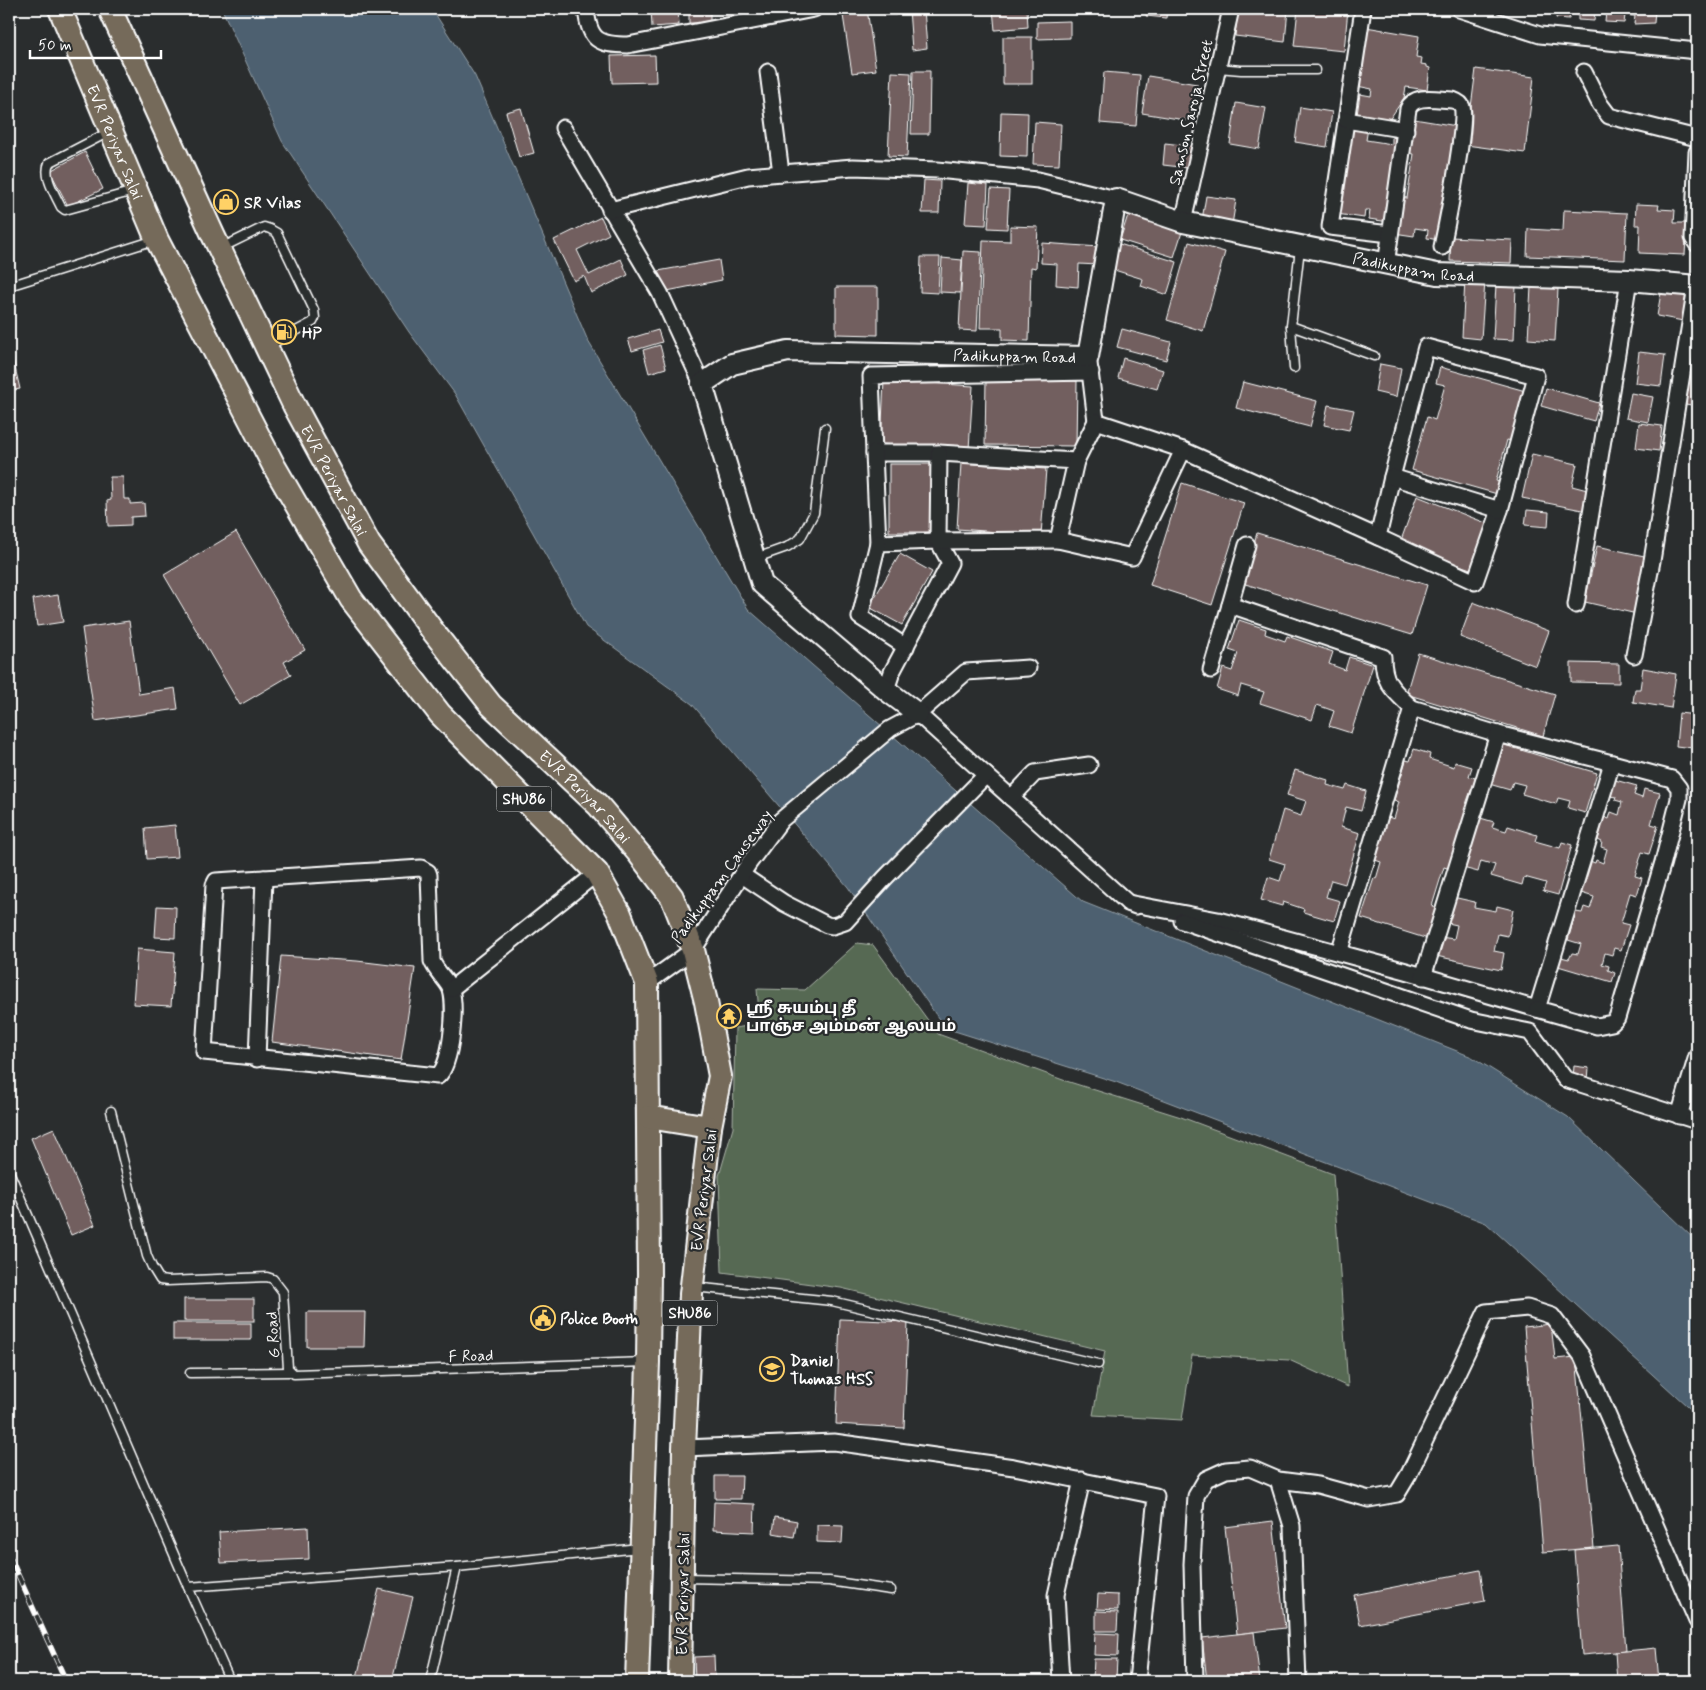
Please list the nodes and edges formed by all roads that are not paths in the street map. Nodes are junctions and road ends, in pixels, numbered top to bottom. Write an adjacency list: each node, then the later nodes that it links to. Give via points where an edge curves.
1 (60, 9): 16 (main road, EVR Periyar Salai / SHU86)
2 (110, 9): 29 (main road, EVR Periyar Salai / SHU86)
3 (586, 9): 4 (street, via 589,28 594,36 611,45 628,45)
4 (814, 9)
5 (1231, 9): 9 (street, Samson Saroja Street)
6 (1363, 9): 13 (street)
7 (1459, 9): 8 (street, via 1540,35)
8 (1697, 51)
9 (1218, 68): 10 (lane); 23 (street, Samson Saroja Street)
10 (1316, 70)
11 (768, 72): 19 (street)
12 (1584, 72): 17 (street, via 1609,116)
13 (1346, 120): 15 (street); 24 (street, via 1330,227)
14 (562, 128): 22 (street)
15 (1406, 130): 24 (street); 28 (street, via 1408,109 1418,99 1453,100 1462,106 1462,135)
16 (111, 131): 20 (main road, EVR Periyar Salai / SHU86); 20 (lane, via 49,163 46,169 61,207 65,210)
17 (1697, 138)
18 (1697, 152): 26 (street, via 1694,238)
19 (781, 173): 21 (street, via 853,167 936,170 1038,180); 22 (street, via 748,176)
20 (136, 190): 25 (main road, EVR Periyar Salai / SHU86)
21 (1116, 199): 23 (street, Padikuppam Road); 37 (street, Padikuppam Road)
22 (610, 210): 39 (street, via 660,294)
23 (1183, 222): 27 (street, Padikuppam Road)
24 (1390, 234): 30 (street)
25 (156, 240): 32 (lane); 68 (main road, EVR Periyar Salai / SHU86, via 274,466 351,600 440,714)
26 (1697, 244)
27 (1300, 247): 30 (street, Padikuppam Road); 34 (lane)
28 (1442, 248)
29 (219, 249): 35 (main road, EVR Periyar Salai / SHU86); 35 (lane, via 264,228 277,233 281,241 315,318)
30 (1386, 265): 31 (street, Padikuppam Road, via 1437,274)
31 (1629, 280): 33 (street, Padikuppam Road); 55 (street)
32 (9, 286)
33 (1697, 286): 57 (street)
34 (1291, 326): 36 (lane); 38 (lane)
35 (266, 347): 72 (main road, EVR Periyar Salai / SHU86, via 369,544 491,705 598,805 640,855 672,897)
36 (1374, 356)
37 (1090, 365): 39 (street, Padikuppam Road, via 788,351 732,364); 40 (street); 43 (street, via 872,376)
38 (1294, 368)
39 (702, 384): 53 (street)
40 (1096, 421): 42 (street); 45 (street)
41 (825, 428): 53 (lane, via 814,513 800,539)
42 (1183, 450): 48 (street); 49 (street, via 1132,557)
43 (874, 453): 44 (street); 51 (street)
44 (939, 453): 45 (street); 50 (street)
45 (1076, 461): 49 (street)
46 (1392, 477): 47 (street); 47 (street, via 1426,347 1536,376); 48 (street)
47 (1500, 510): 48 (street, via 1475,582)
48 (1378, 537)
49 (1058, 540): 50 (street)
50 (938, 541): 51 (street); 56 (street, via 950,563)
51 (878, 543): 56 (street, via 860,617)
52 (1247, 545): 54 (street)
53 (754, 559): 60 (street, via 762,584)
54 (1230, 605): 59 (street); 61 (street, via 1383,657 1385,679)
55 (1576, 605)
56 (906, 647): 60 (street)
57 (1634, 655)
58 (1028, 668): 62 (street, via 966,672)
59 (1211, 670)
60 (886, 690): 62 (street)
61 (1412, 708): 63 (street); 73 (street)
62 (918, 714): 66 (street); 69 (street, Padikuppam Causeway, via 890,729 781,820)
63 (1498, 734): 64 (street); 74 (street)
64 (1612, 763): 77 (street); 77 (street, via 1672,779 1679,788 1679,799 1617,1018 1612,1023 1597,1026)
65 (1089, 765): 67 (street, via 1034,773)
66 (986, 775): 67 (street); 69 (street, via 845,922 827,925 784,903)
67 (1011, 798): 71 (street)
68 (597, 873): 75 (main road, EVR Periyar Salai / SHU86, via 620,914); 76 (street)
69 (742, 875): 72 (street, Padikuppam Causeway)
70 (264, 878): 76 (street, via 425,869 429,875 432,961); 79 (street); 79 (street, via 214,883 203,1050 207,1054)
71 (1128, 903): 73 (street, via 1218,920); 81 (street, via 1472,1020 1530,1032 1565,1079)
72 (693, 950): 75 (street, Padikuppam Causeway); 84 (main road, EVR Periyar Salai / SHU86, via 720,1076)
73 (1339, 953): 74 (street)
74 (1423, 977): 77 (street)
75 (647, 983): 82 (main road, EVR Periyar Salai / SHU86)
76 (450, 989): 79 (street, via 452,1033 443,1069 438,1076)
77 (1536, 1009)
78 (1697, 1056): 81 (street)
79 (257, 1059)
80 (111, 1111): 90 (lane, G Road, via 148,1256 160,1280 273,1279 283,1292 288,1368)
81 (1679, 1116): 83 (street)
82 (648, 1117): 84 (main road); 87 (main road, EVR Periyar Salai / SHU86)
83 (1697, 1121)
84 (710, 1127): 86 (main road, EVR Periyar Salai / SHU86)
85 (9, 1171): 97 (lane)
86 (692, 1287): 88 (lane, via 832,1301); 91 (main road, EVR Periyar Salai / SHU86)
87 (648, 1362): 90 (lane, F Road); 94 (main road, EVR Periyar Salai / SHU86)
88 (1098, 1364)
89 (190, 1373): 90 (lane, F Road)
90 (292, 1373)
91 (684, 1448): 92 (street, via 834,1442 1014,1467); 96 (main road, EVR Periyar Salai / SHU86)
92 (1082, 1480): 104 (street, via 1056,1596); 105 (street, via 1156,1496)
93 (1278, 1480): 99 (street, via 1318,1485 1369,1499 1397,1494 1486,1312 1528,1308 1552,1316 1582,1356); 106 (street, via 1250,1468 1226,1470 1206,1479 1196,1496 1192,1564); 107 (street, via 1292,1526)
94 (641, 1547): 95 (lane); 102 (main road, EVR Periyar Salai / SHU86)
95 (457, 1566): 97 (lane); 101 (lane)
96 (682, 1578): 98 (lane, via 829,1581); 103 (main road, EVR Periyar Salai / SHU86)
97 (188, 1587): 100 (lane)
98 (891, 1590)
99 (1697, 1621)
100 (230, 1681)
101 (430, 1681)
102 (637, 1681)
103 (680, 1681)
104 (1061, 1681)
105 (1137, 1681)
106 (1196, 1681)
107 (1298, 1681)

